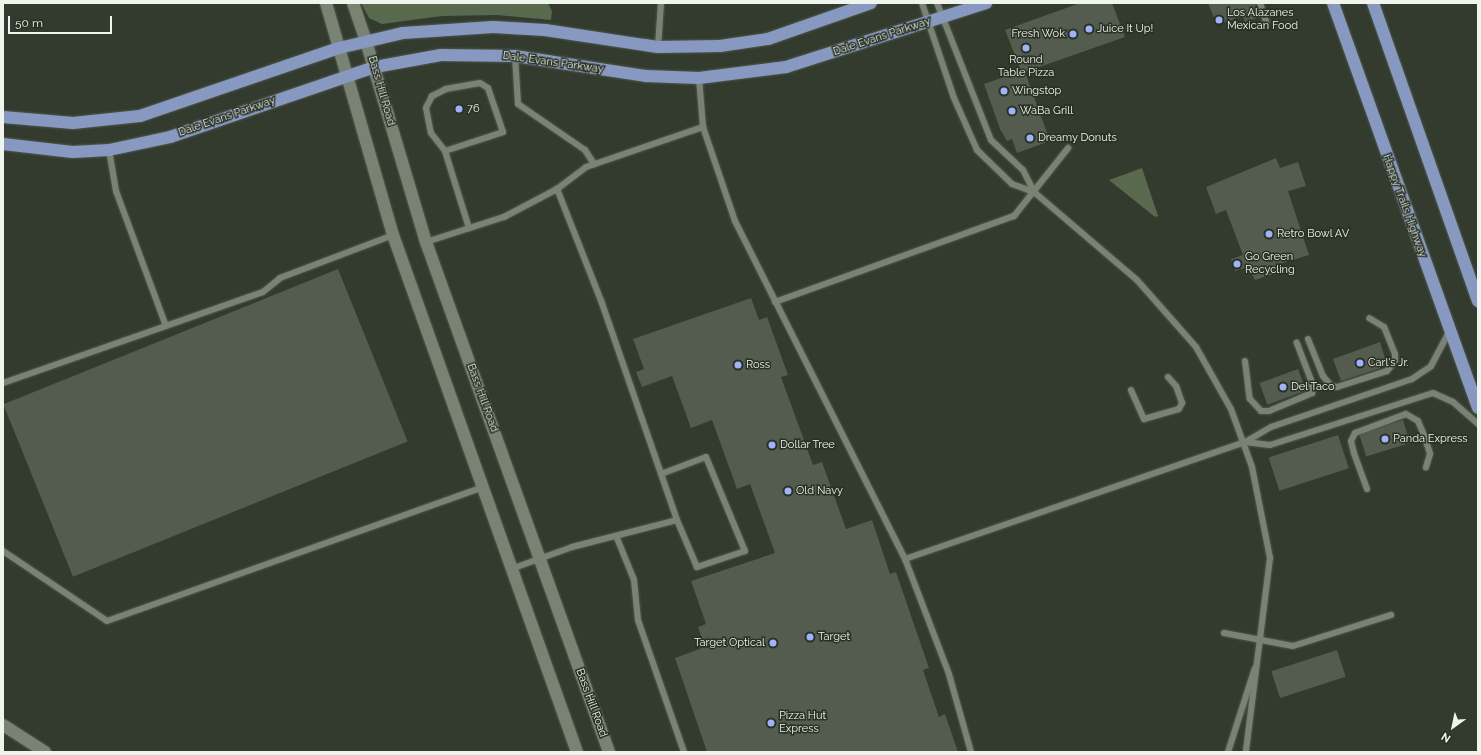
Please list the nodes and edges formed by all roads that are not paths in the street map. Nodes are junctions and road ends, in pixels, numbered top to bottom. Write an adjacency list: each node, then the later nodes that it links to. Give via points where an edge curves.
1 (326, 3): 17 (main road)
2 (354, 3): 15 (main road, Bass Hill Road)
3 (661, 3): 16 (lane)
4 (871, 3): 11 (main road)
5 (922, 3): 14 (lane)
6 (937, 3): 12 (lane)
7 (986, 3): 12 (main road, Dale Evans Parkway)
8 (1260, 3): 13 (lane)
9 (1333, 3): 38 (main road, Happy Trails Highway)
10 (1373, 3): 34 (main road)
11 (851, 6): 16 (main road, via 768,39 720,46)
12 (942, 18): 14 (main road, Dale Evans Parkway); 30 (lane, via 992,140 1023,170)
13 (1266, 22)
14 (928, 23): 21 (main road, Dale Evans Parkway, via 786,67); 30 (lane, via 977,150 1012,184)
15 (366, 41): 16 (main road, via 403,33 493,28 545,30); 17 (main road); 19 (main road, Bass Hill Road)
16 (658, 47)
17 (339, 48): 20 (main road); 22 (main road, via 140,116 73,123)
18 (515, 56): 19 (main road, Dale Evans Parkway, via 441,55); 21 (main road, Dale Evans Parkway, via 646,76); 28 (lane, via 518,104 585,150)
19 (375, 67): 20 (main road, Dale Evans Parkway); 33 (main road, Bass Hill Road)
20 (347, 76): 26 (main road, Dale Evans Parkway, via 170,137); 32 (main road)
21 (698, 78): 23 (lane)
22 (3, 117)
23 (703, 127): 28 (lane); 35 (lane, via 735,221)
24 (3, 144): 26 (main road, Dale Evans Parkway, via 73,152)
25 (1068, 148): 30 (lane)
26 (109, 150): 37 (lane, via 116,191)
27 (445, 151): 27 (lane, via 431,133 426,120 426,108 432,96 446,89 480,83 488,88 503,132); 31 (lane)
28 (594, 164): 29 (lane)
29 (557, 189): 31 (lane, via 504,217); 49 (lane, via 602,303)
30 (1034, 192): 35 (lane, via 1014,216); 47 (lane, via 1137,280 1196,347 1231,409)
31 (469, 228): 33 (lane)
32 (393, 235): 37 (lane, via 280,278 263,292); 50 (main road)
33 (426, 242): 55 (main road, Bass Hill Road)
34 (1478, 301)
35 (775, 302): 56 (lane)
36 (1369, 318): 39 (lane, via 1384,327 1395,354 1395,361 1387,371 1337,387 1330,386 1323,376)
37 (166, 326): 43 (lane)
38 (1450, 330): 45 (main road, Happy Trails Highway); 47 (lane, via 1431,366 1412,379 1272,427)
39 (1308, 339)
40 (1297, 343): 41 (lane, via 1311,380 1312,393 1269,411 1261,411 1250,399)
41 (1245, 361)
42 (1168, 377): 44 (lane, via 1176,386 1182,404 1178,409 1144,418 1137,411)
43 (3, 383)
44 (1131, 390)
45 (1478, 408)
46 (1478, 424): 47 (lane, via 1453,402 1433,393 1270,445)
47 (1245, 442): 56 (lane); 60 (lane, via 1270,558)
48 (1426, 467): 51 (lane, via 1430,454 1424,435 1418,421 1406,414 1355,433 1351,442)
49 (661, 474): 52 (lane); 52 (lane, via 706,457 745,551 697,567)
50 (484, 487): 54 (lane, via 107,621); 57 (main road)
51 (1367, 489)
52 (677, 520): 53 (lane)
53 (617, 538): 55 (lane); 66 (lane, via 634,580 638,620)
54 (3, 551)
55 (539, 558): 57 (lane); 65 (main road, Bass Hill Road)
56 (905, 559): 67 (lane, via 949,674)
57 (511, 569): 64 (main road)
58 (1391, 615): 60 (lane, via 1293,646)
59 (1224, 633): 60 (lane)
60 (1262, 641): 61 (lane)
61 (1258, 659): 68 (lane); 69 (lane)
62 (3, 725): 63 (main road)
63 (45, 752)
64 (577, 752)
65 (609, 752)
66 (684, 752)
67 (971, 752)
68 (1228, 752)
69 (1246, 752)

